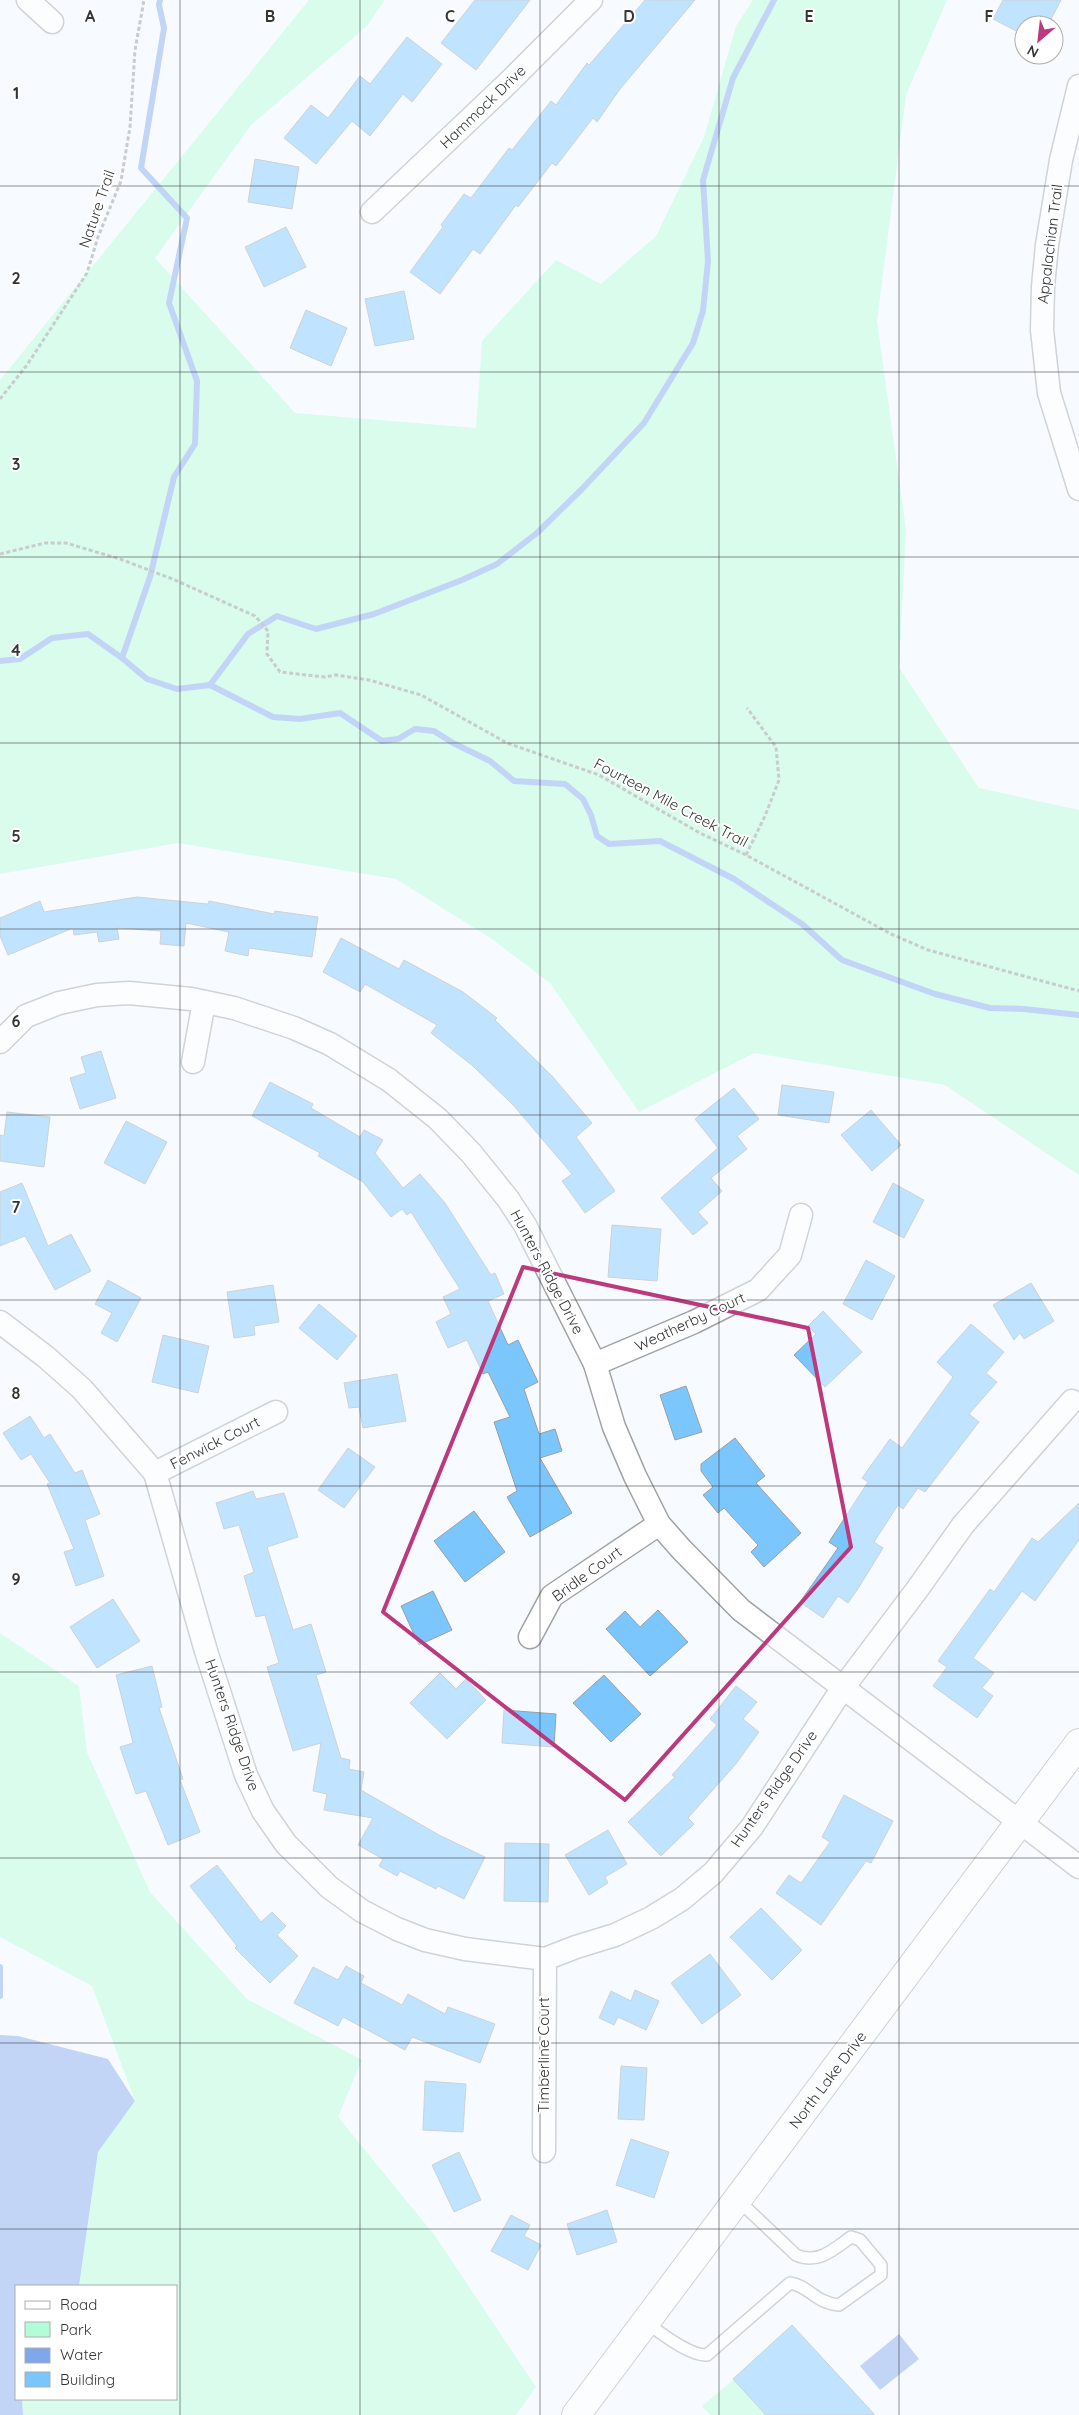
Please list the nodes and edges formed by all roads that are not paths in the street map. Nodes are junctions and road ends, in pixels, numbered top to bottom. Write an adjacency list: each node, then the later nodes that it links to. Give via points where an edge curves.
1 (28, 0): 3 (street)
2 (591, 0): 5 (street, Hammock Drive)
3 (52, 22)
4 (1079, 86): 6 (street, Appalachian Trail, via 1061,160 1047,244 1042,330 1049,393 1062,440)
5 (372, 212)
6 (1078, 480)
7 (204, 1002): 8 (street, Hunters Ridge Drive, via 129,993 97,995 59,1003 26,1016); 9 (street); 12 (street, Hunters Ridge Drive, via 277,1022 330,1044 390,1080 438,1119 471,1153 525,1225)
8 (0, 1042)
9 (193, 1062)
10 (801, 1215): 12 (street, Weatherby Court, via 790,1255 758,1290 694,1322)
11 (0, 1322): 15 (street, Hunters Ridge Drive, via 82,1389)
12 (595, 1364): 16 (street, Hunters Ridge Drive, via 614,1427)
13 (1072, 1401): 18 (street, Hunters Ridge Drive, via 962,1525)
14 (276, 1412): 15 (street, Fenwick Court)
15 (155, 1473): 22 (street, Hunters Ridge Drive, via 206,1651 246,1775 286,1844 329,1887 362,1911 397,1929 465,1950)
16 (659, 1524): 17 (street, Bridle Court, via 552,1596); 18 (street, Hunters Ridge Drive, via 741,1610)
17 (530, 1637)
18 (842, 1689): 20 (street, Hunters Ridge Drive); 22 (street, Hunters Ridge Drive, via 752,1827 713,1873 682,1899 651,1918 615,1935 576,1946)
19 (1079, 1743): 20 (main road, North Lake Drive)
20 (1019, 1821): 21 (street, Hunters Ridge Drive); 24 (main road, North Lake Drive)
21 (1079, 1867)
22 (545, 1960): 23 (street, Timberline Court)
23 (544, 2151)
24 (738, 2200): 25 (main road, North Lake Drive); 25 (lane, via 796,2255 814,2259 828,2254 851,2238 860,2240 881,2265 881,2275 839,2305 826,2304 799,2284 790,2283 707,2355 688,2350)
25 (645, 2322): 26 (main road, North Lake Drive)
26 (576, 2415)

